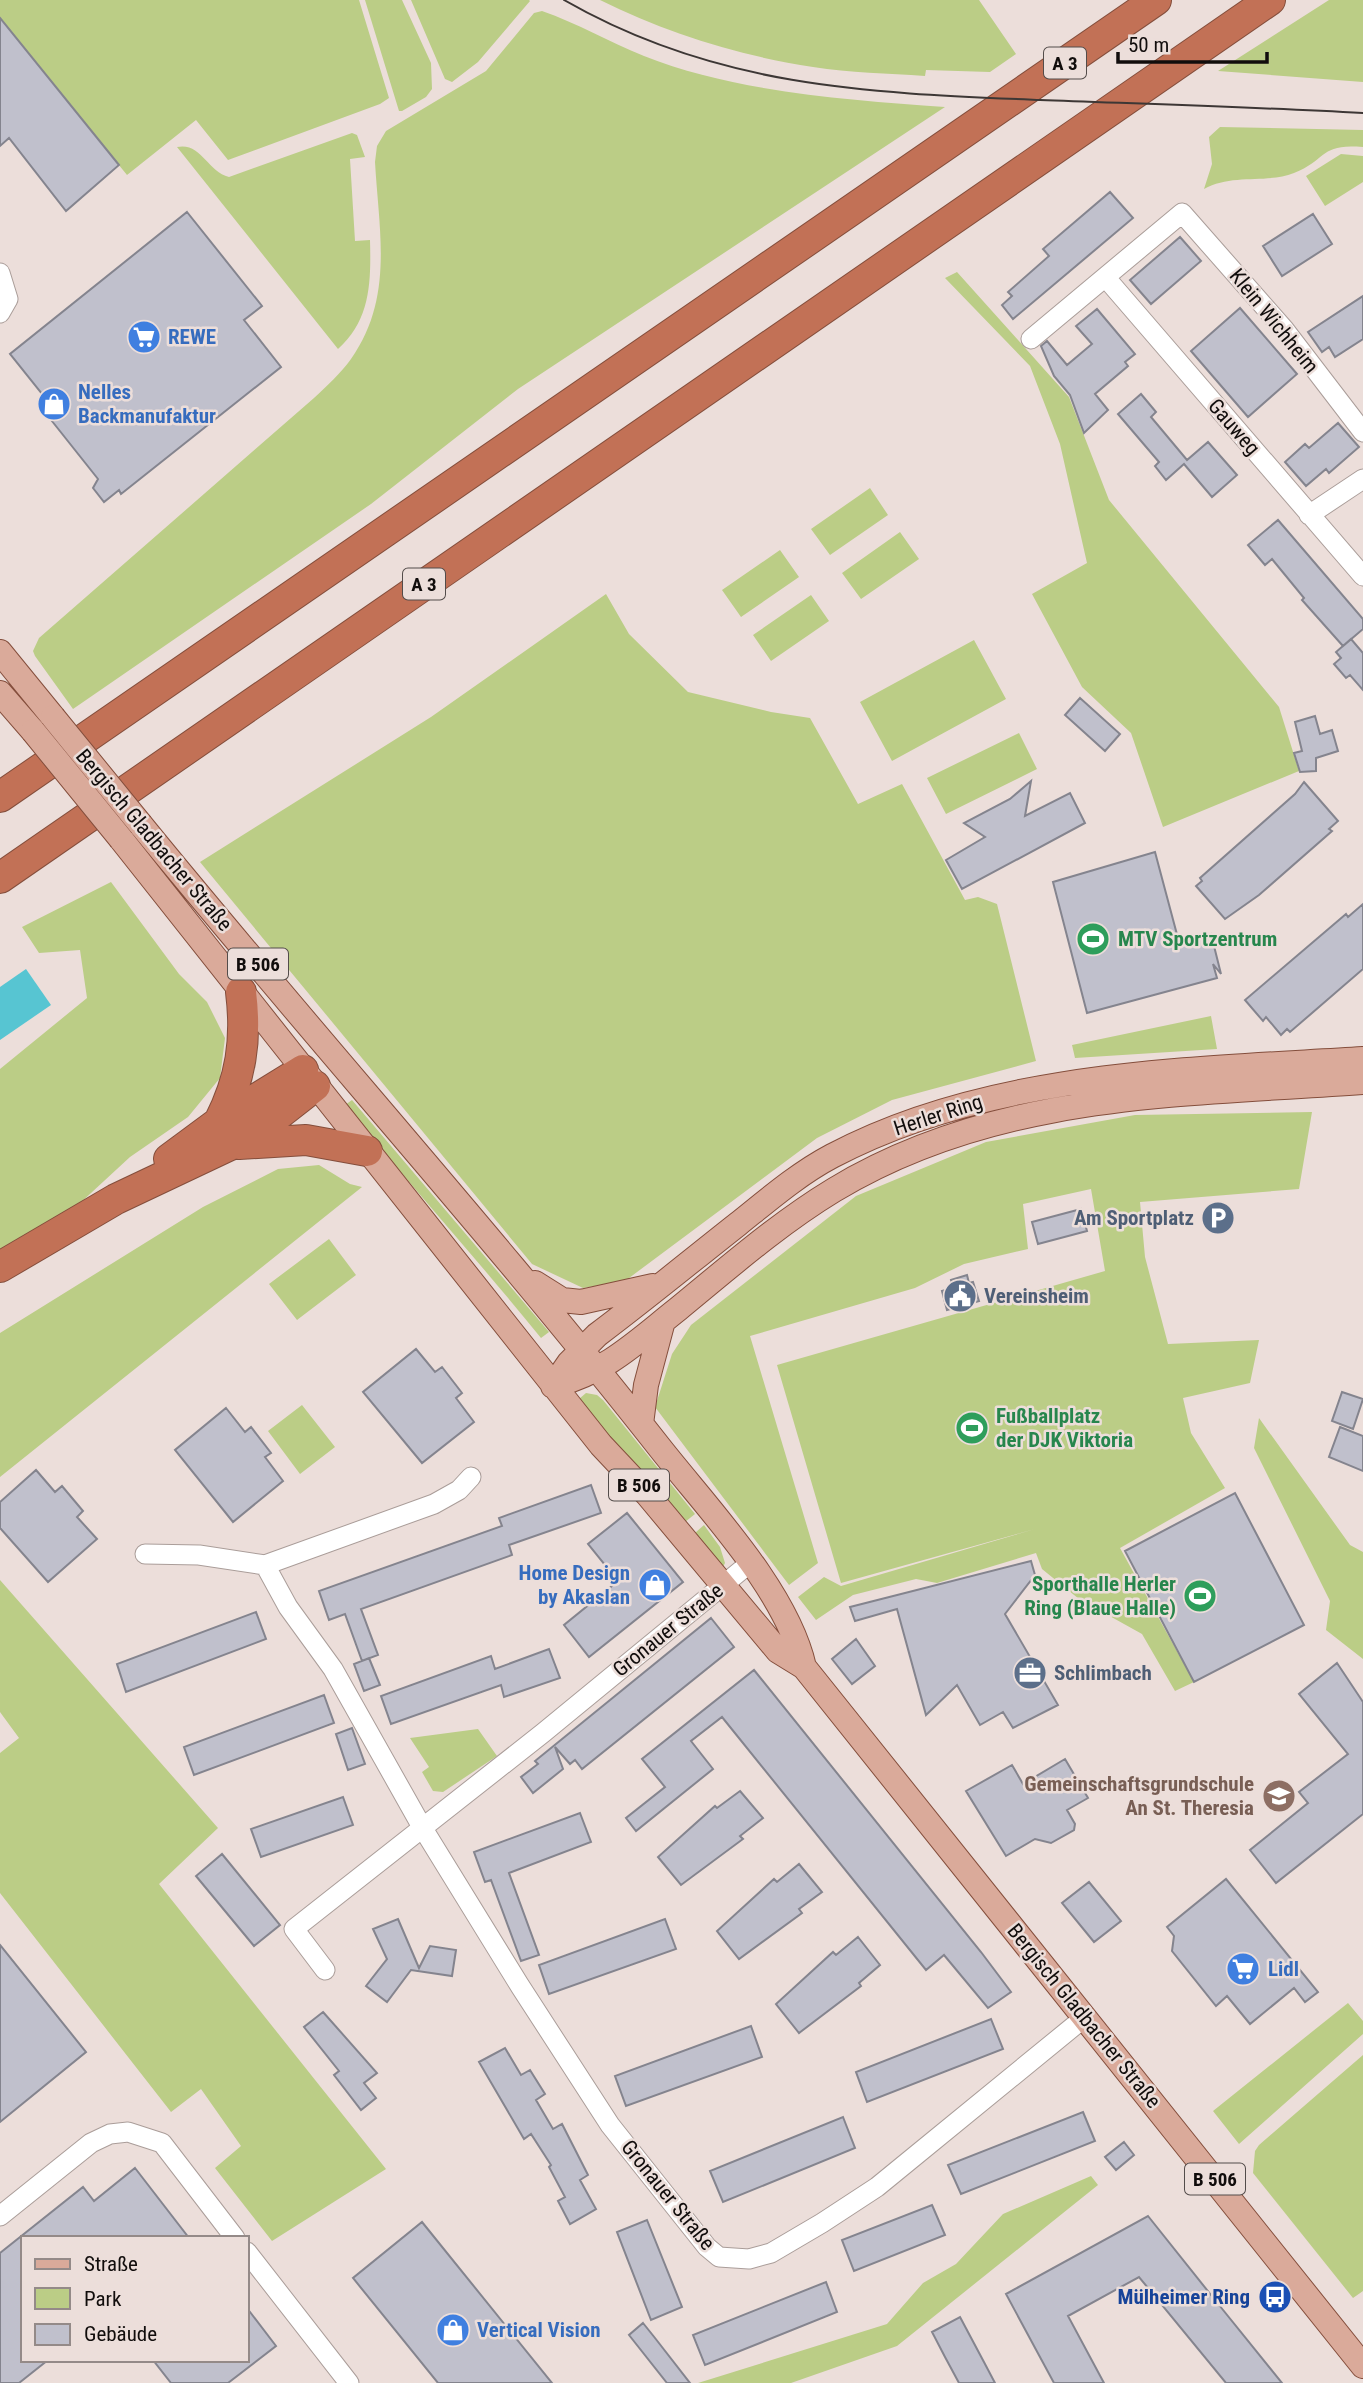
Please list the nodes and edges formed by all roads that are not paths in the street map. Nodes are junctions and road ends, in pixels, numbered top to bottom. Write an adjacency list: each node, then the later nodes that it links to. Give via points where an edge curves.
1 (1156, 0): 14 (highway, A 3)
2 (1270, 0): 16 (highway, A 3)
3 (0, 273): 5 (street, via 8,299)
4 (1106, 278): 6 (street); 7 (street, Klein Wichheim, via 1182,213 1284,329); 9 (street, Gauweg)
5 (0, 313)
6 (1031, 339)
7 (1363, 432)
8 (1363, 479): 9 (street)
9 (1309, 514): 10 (street, Gauweg)
10 (1363, 576)
11 (0, 652): 13 (main road, Bergisch Gladbacher Straße / B 506)
12 (0, 693): 13 (main road, Bergisch Gladbacher Straße / B 506)
13 (43, 724): 15 (main road, Bergisch Gladbacher Straße / B 506, bridge)
14 (0, 797)
15 (131, 832): 17 (main road, Bergisch Gladbacher Straße / B 506); 18 (main road, Bergisch Gladbacher Straße / B 506)
16 (0, 878)
17 (241, 992): 20 (main road, Bergisch Gladbacher Straße / B 506); 22 (highway, via 243,1051)
18 (338, 1058): 20 (main road); 25 (main road, Bergisch Gladbacher Straße / B 506)
19 (1363, 1059): 26 (main road, Herler Ring, via 1242,1065 1051,1086 957,1106 832,1156 789,1184)
20 (309, 1078): 22 (highway, via 274,1118); 23 (main road, Bergisch Gladbacher Straße / B 506)
21 (1363, 1082): 27 (main road, Herler Ring, via 1176,1093 1044,1111 980,1125 920,1146 834,1190 793,1216)
22 (224, 1134): 23 (highway, via 306,1140); 24 (highway)
23 (367, 1151): 30 (main road, Bergisch Gladbacher Straße / B 506)
24 (0, 1267)
25 (520, 1274): 26 (main road, via 562,1300 581,1302); 28 (main road, Bergisch Gladbacher Straße / B 506)
26 (664, 1283): 28 (main road, Herler Ring)
27 (663, 1321): 29 (main road, Herler Ring); 31 (main road)
28 (581, 1349): 29 (main road, Bergisch Gladbacher Straße / B 506); 30 (main road)
29 (599, 1371): 30 (main road); 31 (main road, Bergisch Gladbacher Straße / B 506)
30 (553, 1386): 36 (main road, Bergisch Gladbacher Straße / B 506)
31 (641, 1424): 34 (main road, Bergisch Gladbacher Straße / B 506)
32 (471, 1477): 35 (street, via 435,1504)
33 (145, 1554): 35 (street, via 198,1555)
34 (750, 1563): 36 (street, Gronauer Straße); 37 (main road, Bergisch Gladbacher Straße / B 506, via 798,1639)
35 (265, 1565): 38 (street, Gronauer Straße, via 288,1607 333,1669)
36 (723, 1585): 37 (main road, Bergisch Gladbacher Straße / B 506, via 778,1651); 38 (street, Gronauer Straße)
37 (804, 1667): 40 (main road, Bergisch Gladbacher Straße / B 506)
38 (422, 1828): 39 (street, Gronauer Straße, via 295,1929); 40 (street, Gronauer Straße, via 610,2125 707,2248 719,2257 749,2259 771,2253 866,2194)
39 (325, 1970)
40 (1085, 2017): 44 (main road, Bergisch Gladbacher Straße / B 506)
41 (0, 2216): 42 (street, via 92,2143 128,2132 162,2143)
42 (234, 2236)
43 (248, 2253): 45 (street)
44 (1363, 2366)
45 (349, 2383)

